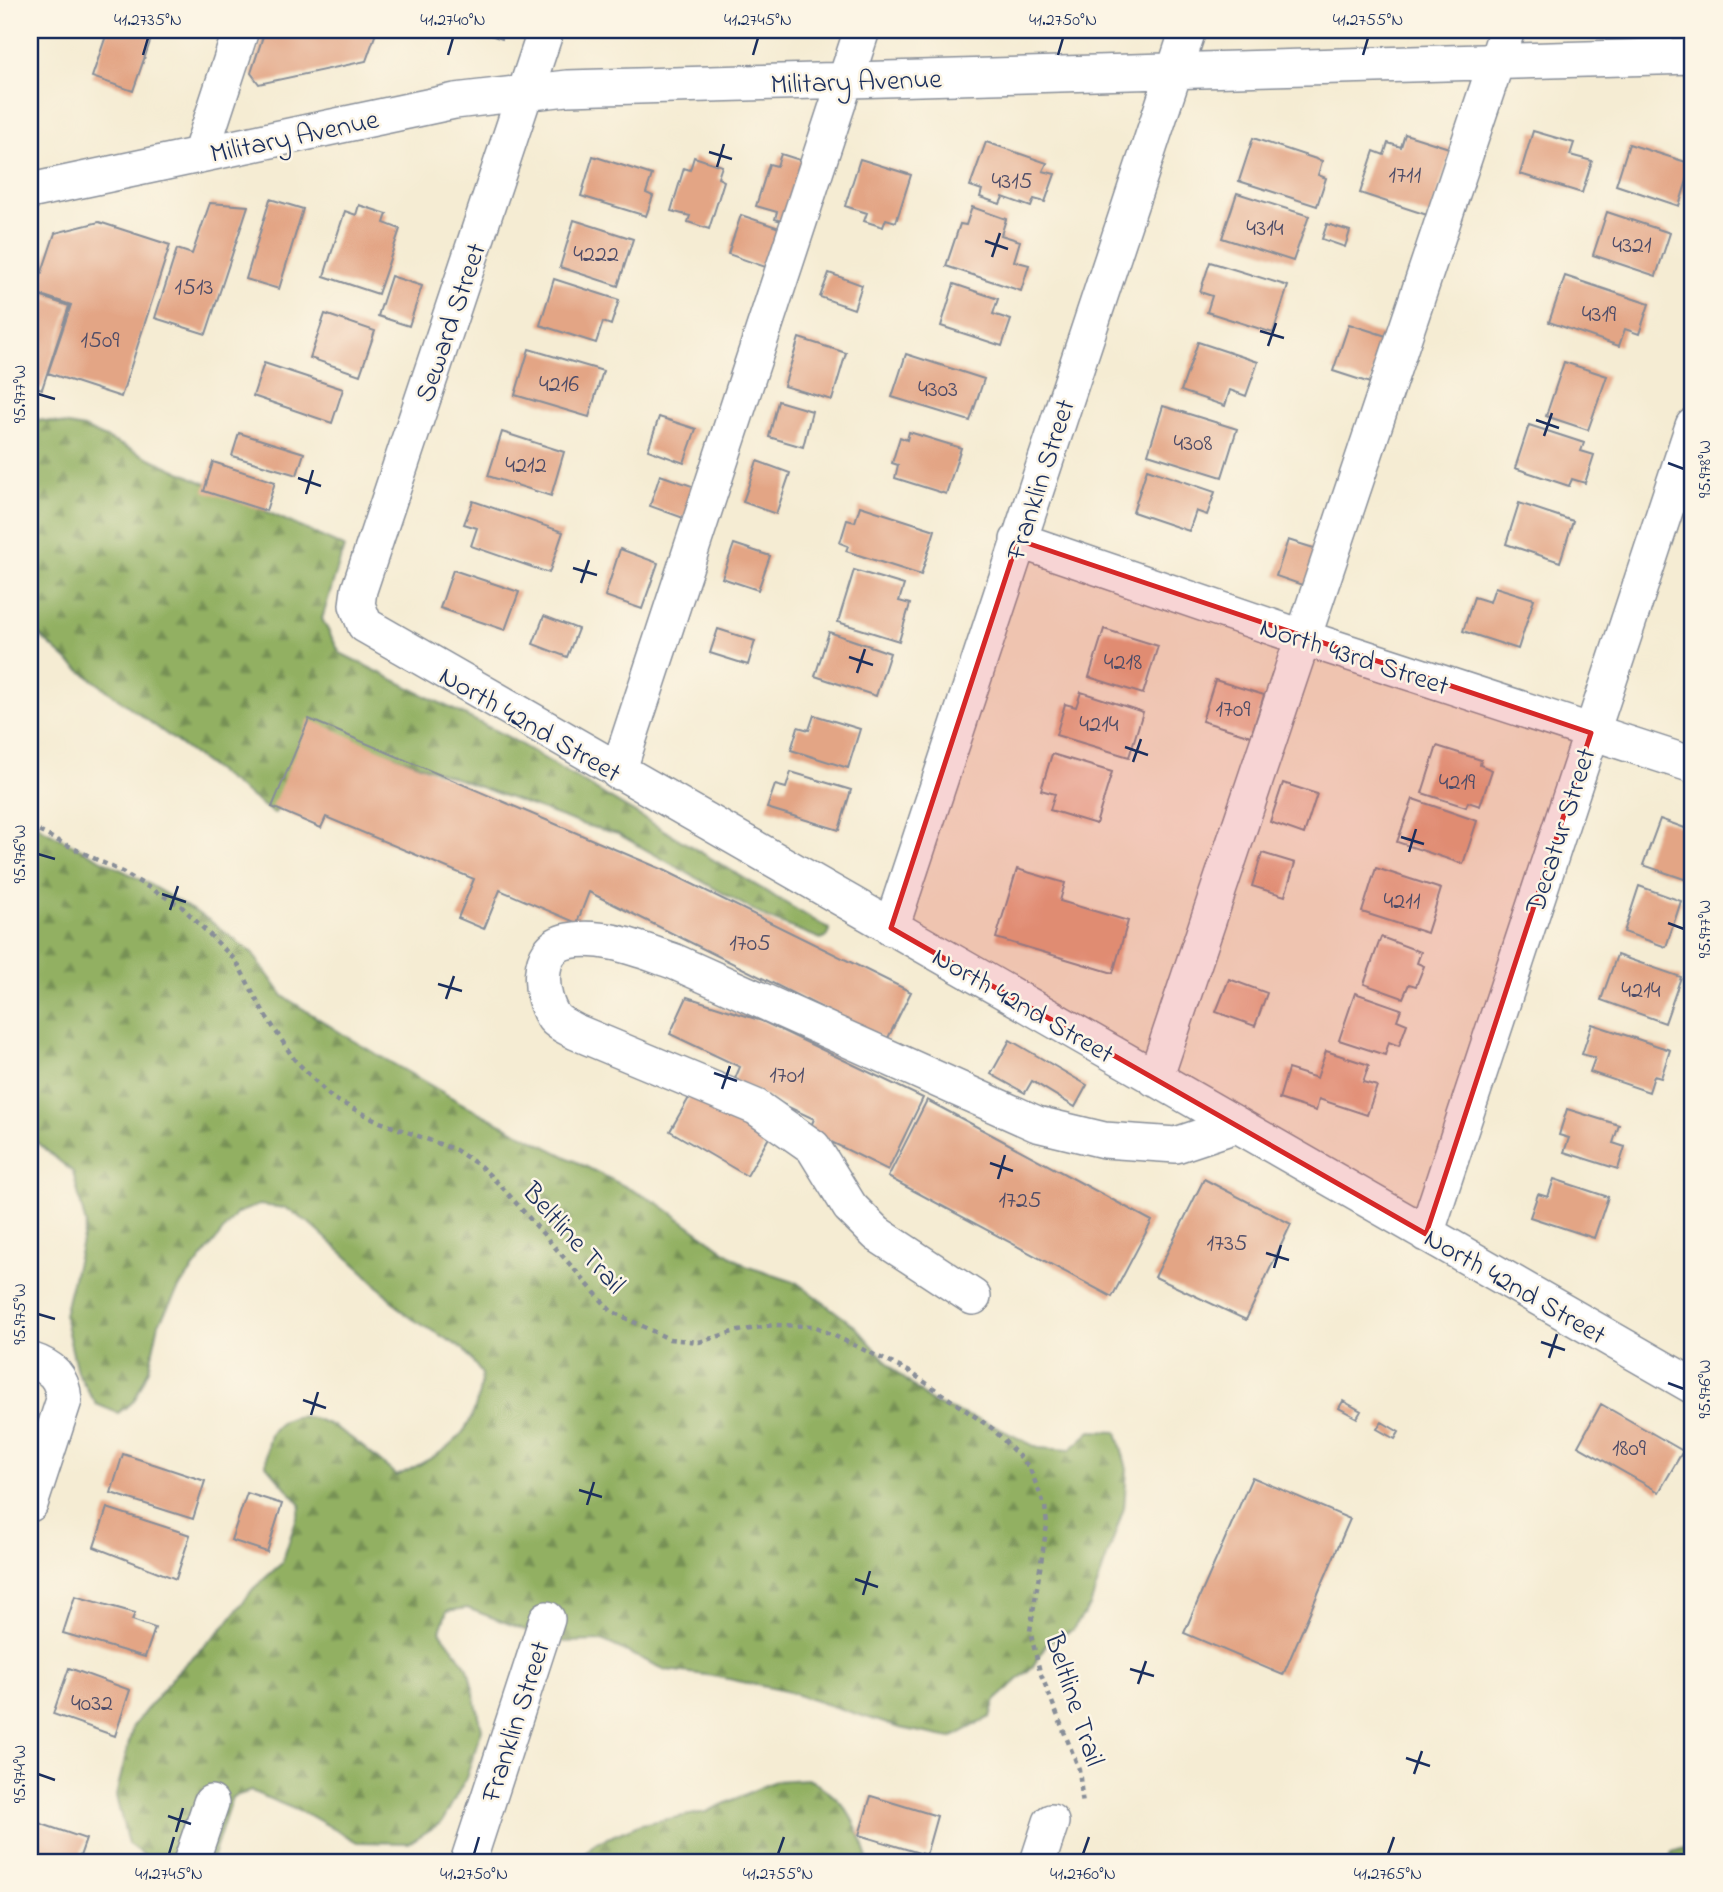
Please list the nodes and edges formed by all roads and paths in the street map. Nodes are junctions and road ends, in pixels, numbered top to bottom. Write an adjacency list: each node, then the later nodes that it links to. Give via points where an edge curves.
1 (241, 30): 10 (street)
2 (547, 30): 9 (street, Seward Street)
3 (862, 30): 8 (street)
4 (1188, 30): 7 (street, Franklin Street)
5 (1501, 46): 6 (street, Military Avenue); 7 (street, Military Avenue); 15 (street)
6 (1693, 56)
7 (1175, 70): 8 (street, Military Avenue); 13 (street, Franklin Street)
8 (845, 80): 9 (street, Military Avenue); 18 (street)
9 (526, 93): 10 (street, Military Avenue, via 455,101); 14 (street, Seward Street, via 359,590)
10 (200, 155): 11 (street, Military Avenue)
11 (30, 191)
12 (1693, 426): 16 (street, Decatur Street)
13 (1018, 540): 15 (street, North 43rd Street); 20 (street, Franklin Street)
14 (360, 615): 18 (street, North 42nd Street, via 376,634)
15 (1304, 638): 16 (street, North 43rd Street); 21 (street)
16 (1591, 733): 17 (street, North 43rd Street); 23 (street, Decatur Street)
17 (1693, 765)
18 (618, 772): 20 (street, North 42nd Street)
19 (30, 827): 30 (path, Beltline Trail, via 181,906 236,961 294,1059 332,1098 380,1122 456,1150 480,1166 611,1311 669,1339 699,1342 774,1325 814,1326 910,1372 1001,1437 1029,1467 1045,1506 1047,1525 1030,1631 1040,1672 1079,1769 1083,1805)
20 (891, 928): 21 (street, North 42nd Street)
21 (1155, 1079): 22 (street, North 42nd Street)
22 (1236, 1125): 23 (street, North 42nd Street); 24 (street, via 1176,1145 1104,1140 1037,1124 744,990 649,953 586,939 564,941 548,955 541,982 555,1020 757,1107 813,1147 849,1207 877,1234)
23 (1426, 1234): 26 (street, North 42nd Street)
24 (973, 1297)
25 (30, 1360): 27 (street, via 45,1364 63,1384 64,1400)
26 (1693, 1384)
27 (30, 1504)
28 (547, 1619): 32 (street, Franklin Street)
29 (211, 1803): 31 (street)
30 (1065, 1819): 33 (street)
31 (191, 1862)
32 (468, 1862)
33 (1038, 1862)

